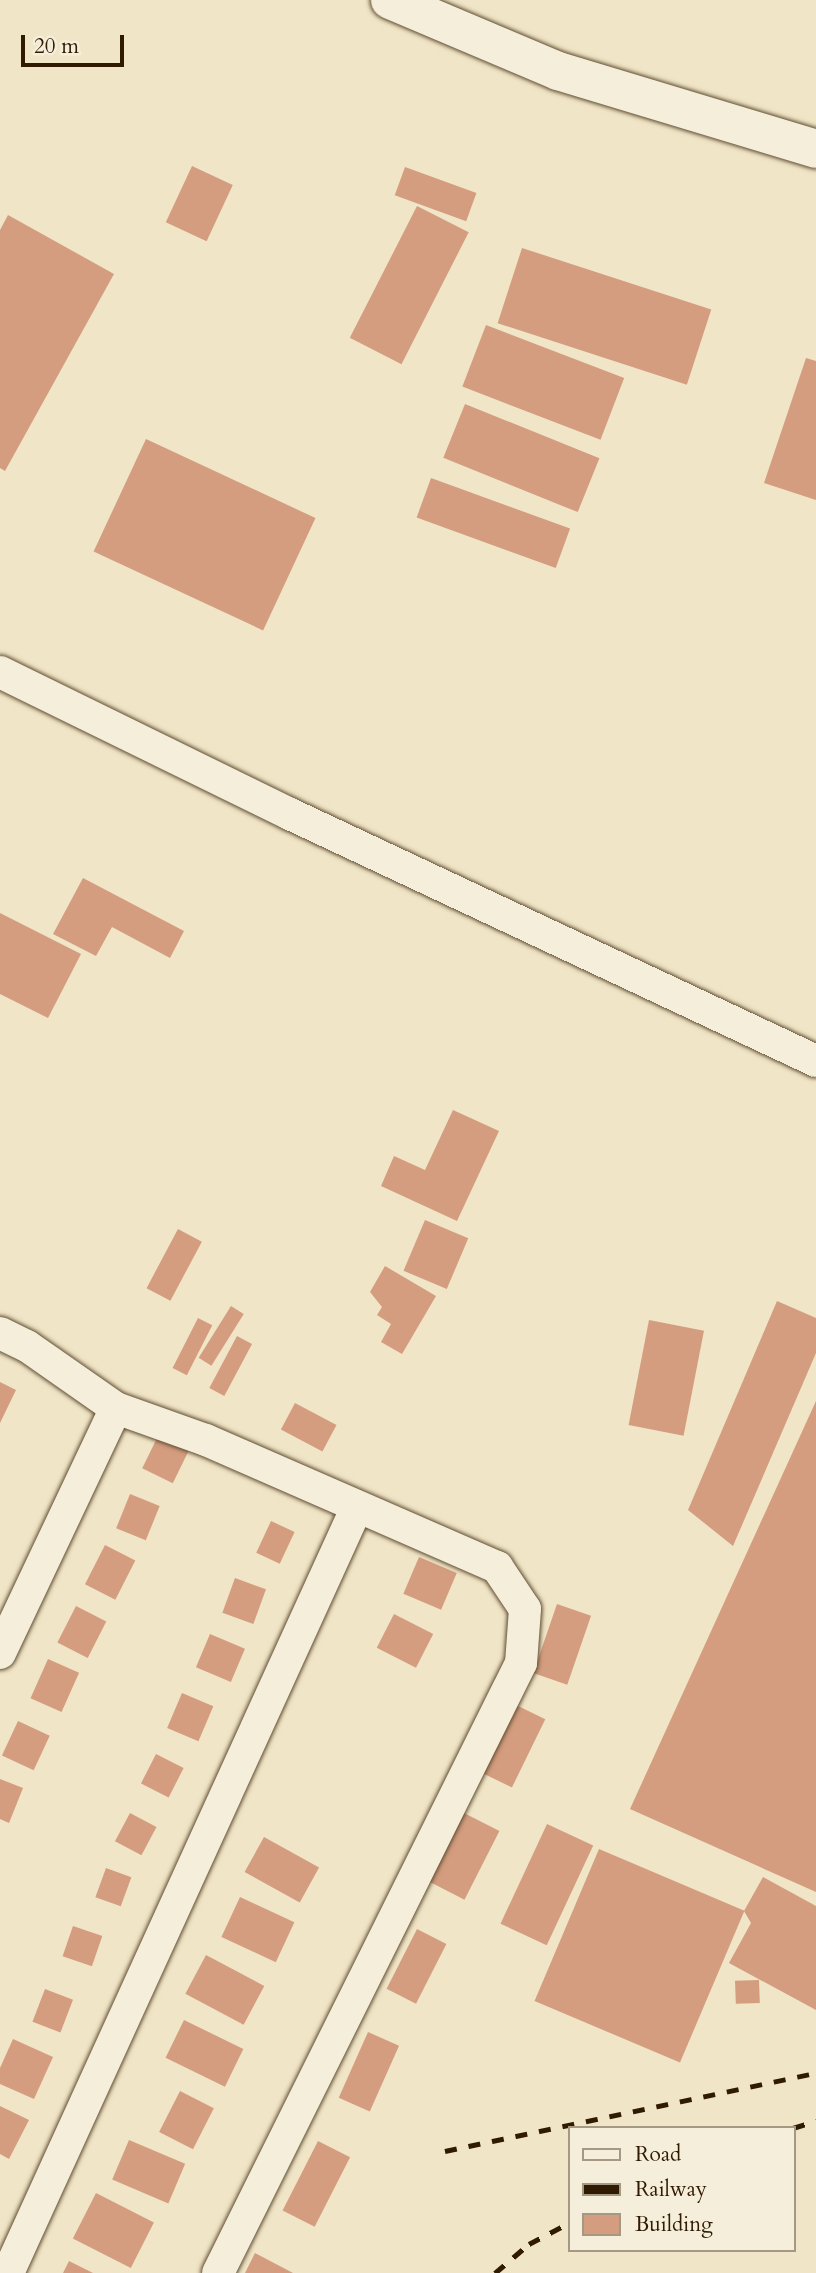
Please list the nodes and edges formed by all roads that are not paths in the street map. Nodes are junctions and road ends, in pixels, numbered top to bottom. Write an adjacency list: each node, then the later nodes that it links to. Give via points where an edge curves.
1 (390, 0): 2 (street, via 558,71)
2 (816, 149)
3 (0, 672): 4 (street)
4 (816, 1061)
5 (0, 1333): 6 (street, via 27,1346)
6 (116, 1408): 7 (street, via 206,1440); 8 (street)
7 (356, 1509): 9 (street); 10 (street, via 498,1567 525,1609 521,1663)
8 (0, 1653)
9 (8, 2273)
10 (218, 2273)

